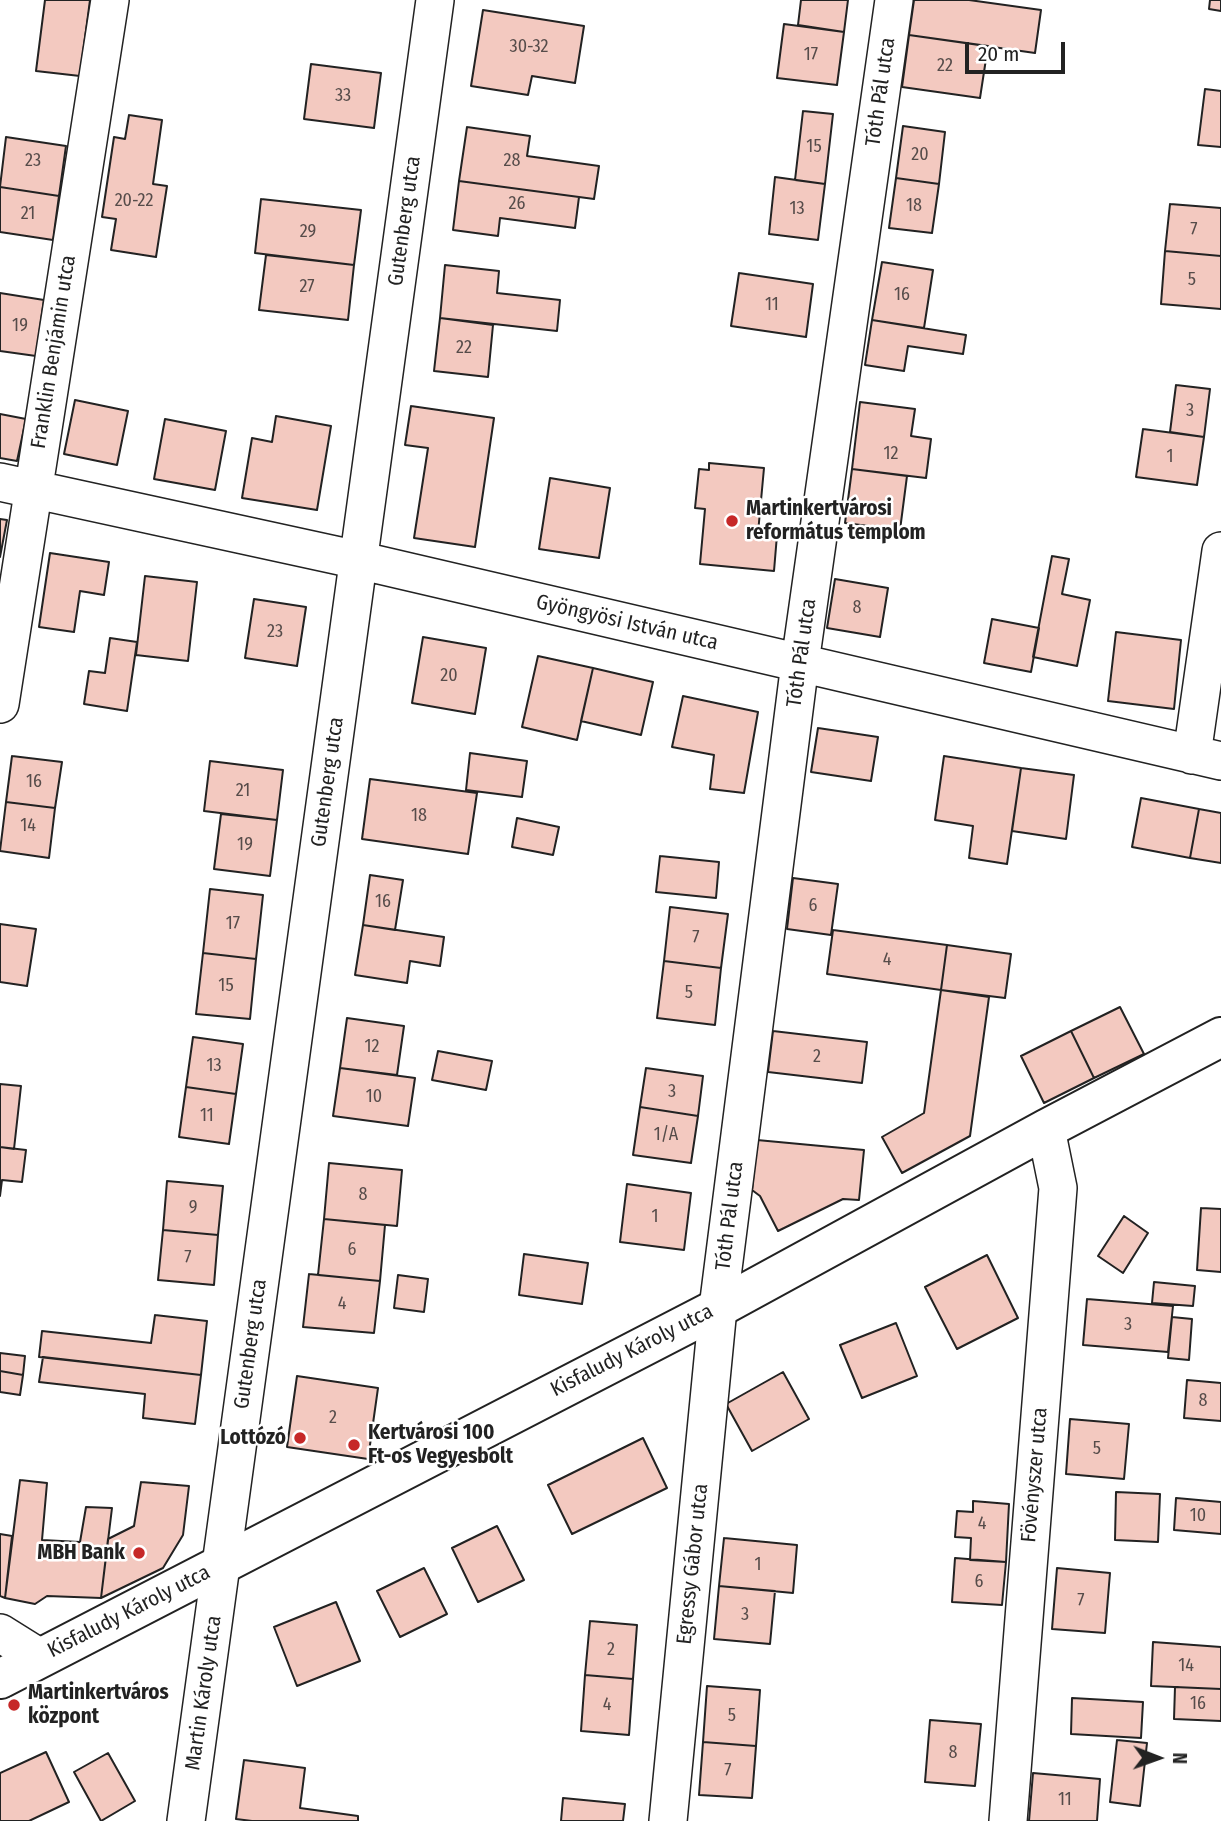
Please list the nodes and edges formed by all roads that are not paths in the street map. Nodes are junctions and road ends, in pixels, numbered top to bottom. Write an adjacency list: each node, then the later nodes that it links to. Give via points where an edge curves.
1 (110, 0): 4 (street, Franklin Benjámin utca)
2 (435, 0): 6 (street, Gutenberg utca)
3 (894, 0): 7 (street, Tóth Pál utca)
4 (16, 486): 6 (street, Gyöngyösi István utca); 8 (street, Franklin Benjámin utca)
5 (1221, 551): 9 (street)
6 (358, 560): 7 (street, Gyöngyösi István utca); 13 (street, Gutenberg utca)
7 (800, 663): 9 (street, Gyöngyösi István utca); 12 (street, Tóth Pál utca)
8 (0, 704)
9 (1207, 758)
10 (1221, 1037): 11 (main road, Kisfaludy Károly utca)
11 (1046, 1129): 12 (main road, Kisfaludy Károly utca); 19 (street, Fövényszer utca, via 1058,1188)
12 (718, 1308): 13 (main road, Kisfaludy Károly utca); 18 (street, Egressy Gábor utca)
13 (221, 1565): 15 (main road, Kisfaludy Károly utca); 17 (street, Martin Károly utca)
14 (0, 1633): 15 (street, Kisfaludy Károly utca)
15 (40, 1658): 16 (main road, Kisfaludy Károly utca)
16 (0, 1679)
17 (186, 1821)
18 (668, 1821)
19 (1008, 1821)

